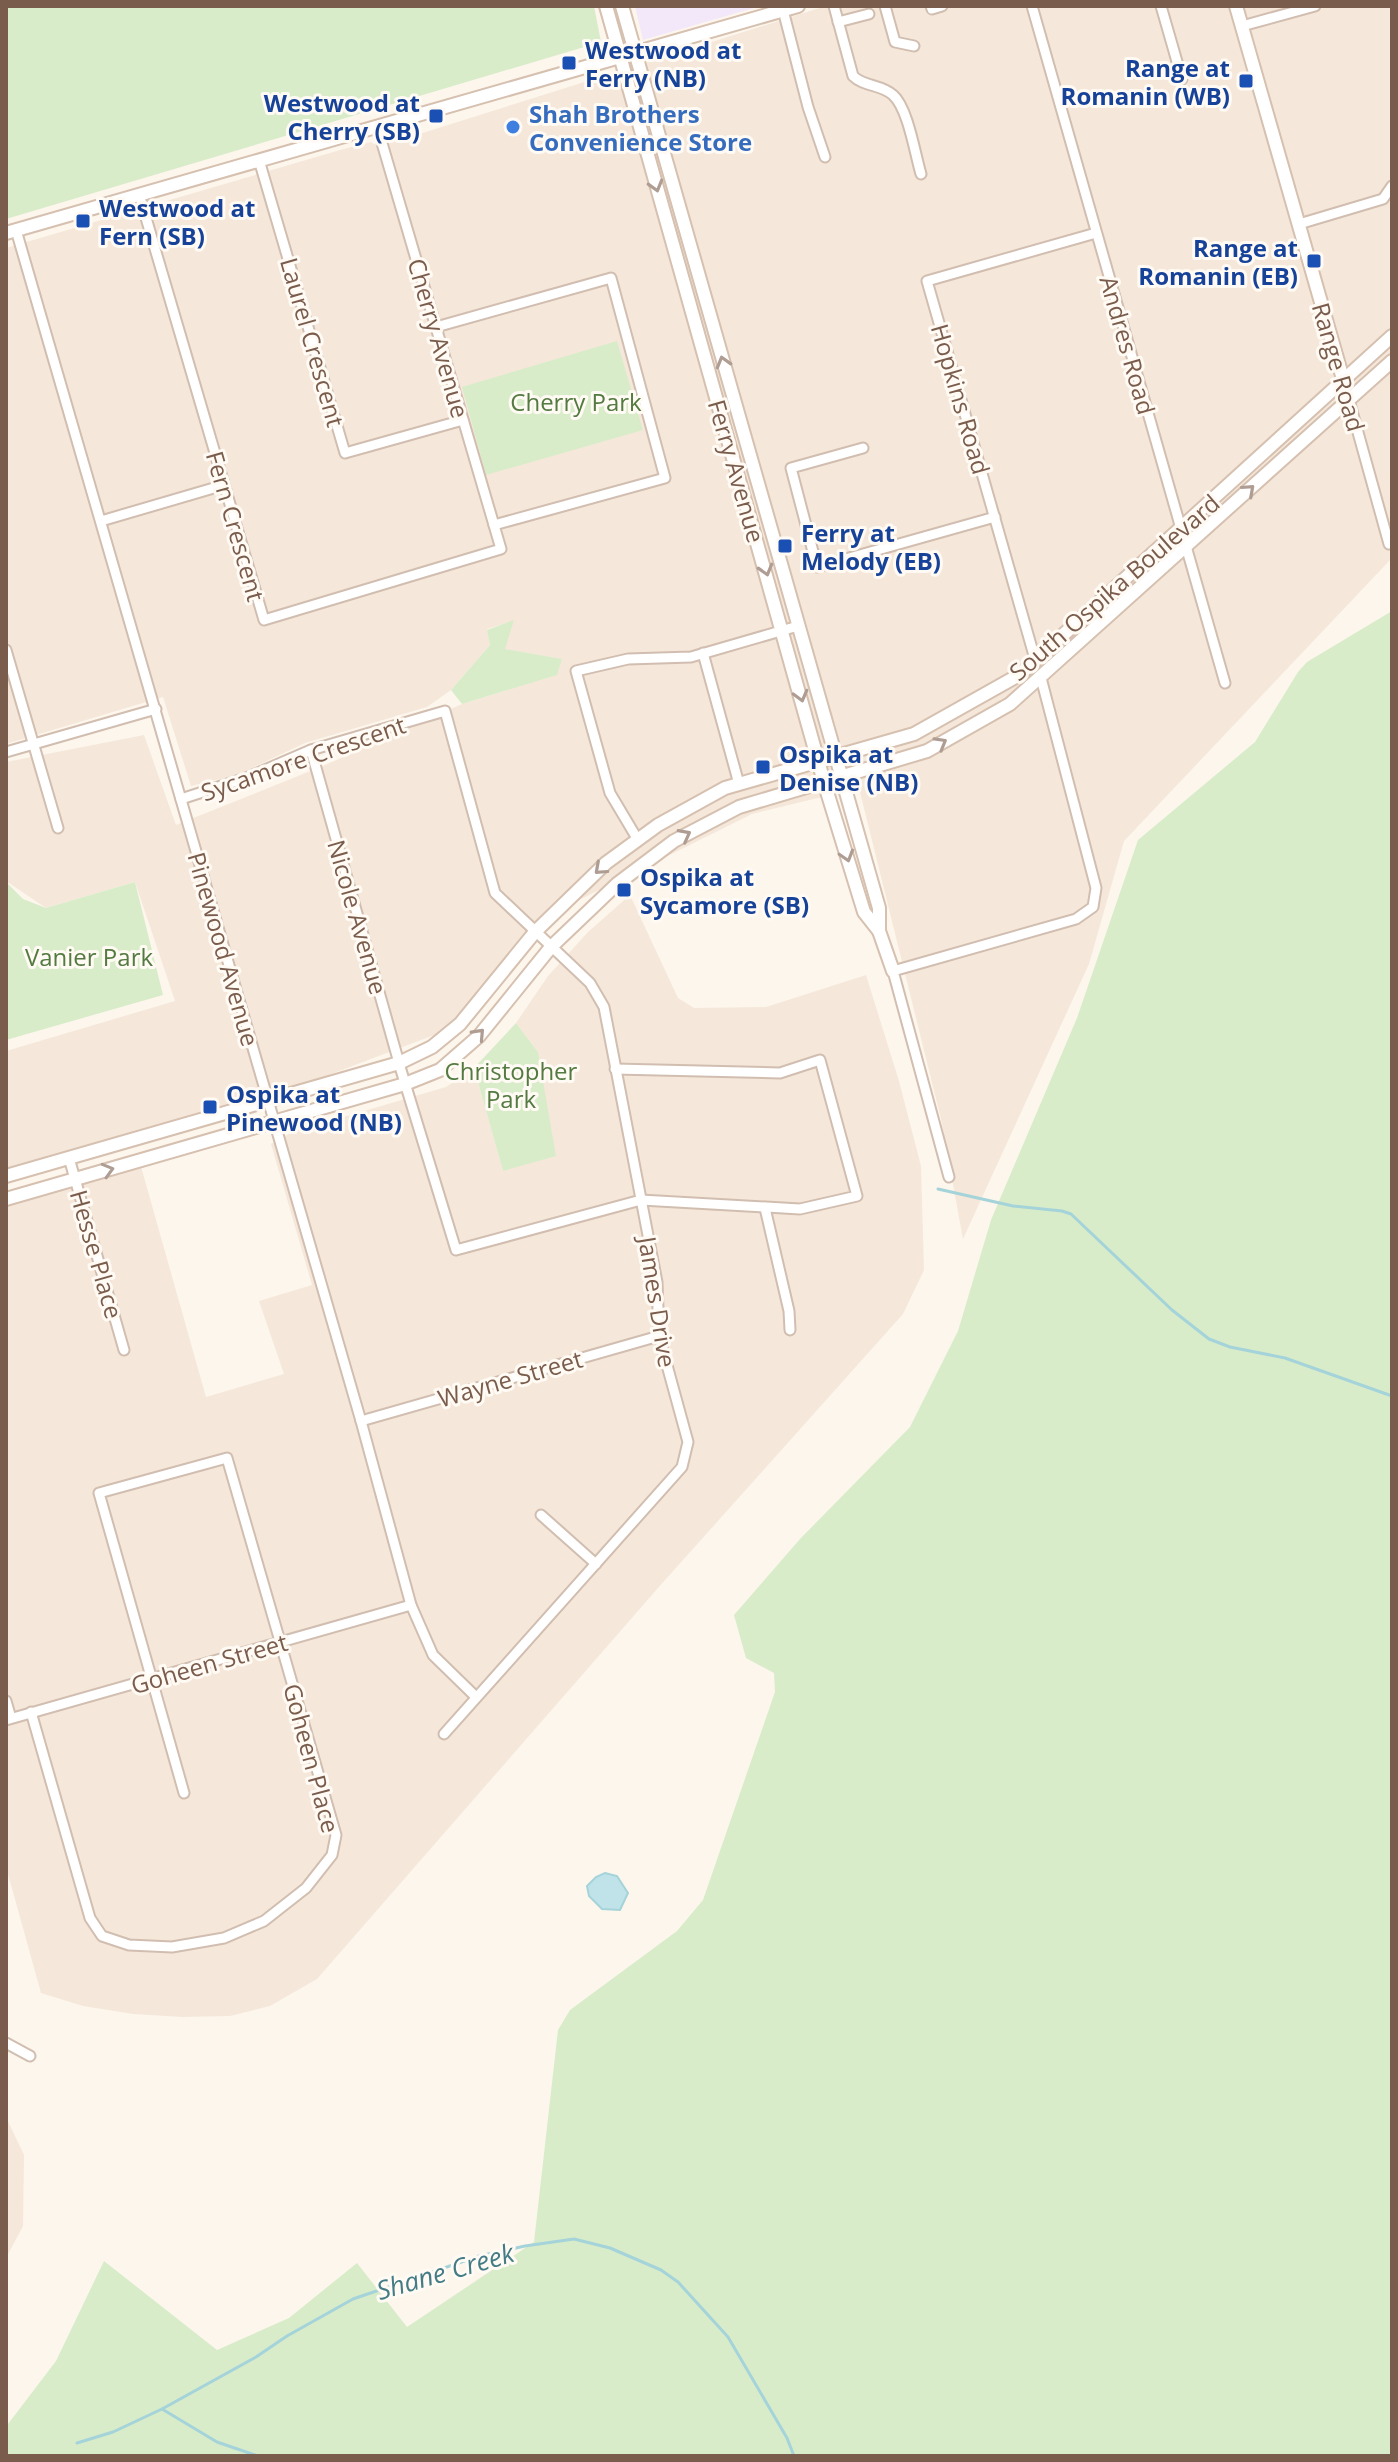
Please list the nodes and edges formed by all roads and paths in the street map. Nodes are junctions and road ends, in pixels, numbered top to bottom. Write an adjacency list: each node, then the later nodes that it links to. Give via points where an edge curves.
1 (606, 6): 18 (main road, Ferry Avenue)
2 (622, 6): 17 (main road, Ferry Avenue)
3 (798, 6): 12 (main road)
4 (834, 6): 14 (street)
5 (885, 6): 16 (street, via 895,42)
6 (931, 6): 7 (street)
7 (942, 6)
8 (1032, 6): 28 (street, Andres Road)
9 (1161, 6): 19 (street)
10 (1236, 6): 15 (main road, Range Road)
11 (1315, 6): 15 (street)
12 (783, 10): 17 (main road); 21 (street)
13 (869, 14): 14 (street)
14 (838, 22): 23 (street, via 853,76 895,96 902,108)
15 (1242, 26): 26 (main road, Range Road)
16 (914, 46)
17 (635, 53): 18 (main road); 44 (main road, Ferry Avenue, one-way to 17)
18 (619, 57): 20 (main road); 45 (main road, Ferry Avenue, one-way to 45)
19 (1182, 79)
20 (377, 126): 22 (main road); 29 (street, Cherry Avenue)
21 (825, 157)
22 (259, 160): 25 (main road); 34 (street, Laurel Crescent, via 345,453)
23 (921, 174)
24 (1392, 186): 26 (street, via 1383,199)
25 (139, 194): 27 (main road); 36 (street, Fern Crescent)
26 (1299, 224): 32 (main road, Range Road)
27 (11, 231): 38 (street, Pinewood Avenue)
28 (1096, 233): 37 (street, Hopkins Road, via 927,281); 40 (street, Andres Road)
29 (436, 327): 34 (street, Cherry Avenue); 39 (street, via 611,278 665,478)
30 (1392, 336): 32 (main road, South Ospika Boulevard)
31 (1392, 361): 33 (main road, South Ospika Boulevard)
32 (1344, 382): 33 (main road, Range Road); 40 (main road, South Ospika Boulevard)
33 (1349, 400): 41 (street, Range Road); 42 (main road, South Ospika Boulevard, one-way to 33)
34 (463, 420): 39 (street, Cherry Avenue)
35 (863, 448): 37 (street, via 791,468 817,567)
36 (224, 485): 38 (street); 43 (street, Fern Crescent, via 264,620)
37 (995, 517): 48 (street, Hopkins Road)
38 (101, 521): 51 (street, Pinewood Avenue)
39 (494, 525): 43 (street, Cherry Avenue)
40 (1181, 528): 42 (street, Andres Road); 48 (main road, South Ospika Boulevard)
41 (1389, 544)
42 (1186, 547): 49 (main road, South Ospika Boulevard); 50 (street, Andres Road)
43 (501, 549)
44 (798, 626): 45 (street); 55 (main road, Ferry Avenue)
45 (783, 630): 47 (street); 56 (main road, Ferry Avenue, one-way to 56)
46 (6, 650): 52 (street)
47 (703, 653): 59 (street); 62 (street, via 628,659 576,671 610,793)
48 (1035, 659): 55 (main road, South Ospika Boulevard, via 1019,675 914,734)
49 (1041, 678): 57 (main road, South Ospika Boulevard, one-way to 49, via 927,751 1010,704); 66 (street, via 1096,888 1093,907 1076,919)
50 (1225, 683)
51 (156, 709): 52 (street); 60 (street, Pinewood Avenue)
52 (34, 744): 54 (street); 61 (street)
53 (311, 750): 60 (street, Sycamore Crescent); 64 (street, Sycamore Crescent, via 445,711 495,893); 67 (street, Nicole Avenue)
54 (6, 752)
55 (835, 757): 56 (main road, South Ospika Boulevard); 57 (main road, Ferry Avenue)
56 (818, 762): 58 (main road, Ferry Avenue); 59 (main road, South Ospika Boulevard)
57 (841, 777): 58 (main road, South Ospika Boulevard); 63 (main road, Ferry Avenue, via 879,908)
58 (824, 782): 63 (main road, Ferry Avenue, one-way to 63, via 864,912); 65 (main road, South Ospika Boulevard, one-way to 58, via 617,884 674,841 739,807)
59 (739, 784): 62 (main road, South Ospika Boulevard)
60 (181, 799): 70 (street, Pinewood Avenue)
61 (58, 828)
62 (638, 840): 64 (main road, South Ospika Boulevard, one-way to 64, via 606,863)
63 (879, 931): 66 (main road, Ferry Avenue)
64 (535, 932): 65 (street, Sycamore Crescent); 67 (main road, South Ospika Boulevard, via 460,1024 432,1047)
65 (551, 947): 68 (street, James Drive, via 590,983 604,1007); 69 (main road, South Ospika Boulevard, one-way to 65, via 440,1070 479,1036)
66 (893, 971): 74 (street, Ferry Avenue)
67 (399, 1063): 69 (street, Nicole Avenue); 70 (main road, South Ospika Boulevard)
68 (615, 1069): 77 (street, James Drive); 78 (street, via 780,1073 820,1060 857,1196 800,1209)
69 (405, 1084): 71 (main road, South Ospika Boulevard); 77 (street, Nicole Avenue, via 456,1250)
70 (268, 1101): 71 (street, Pinewood Avenue); 72 (main road, South Ospika Boulevard)
71 (275, 1122): 75 (main road, South Ospika Boulevard, one-way to 71); 82 (street, Pinewood Avenue)
72 (69, 1158): 73 (main road, South Ospika Boulevard); 75 (street, Hesse Place)
73 (6, 1176)
74 (949, 1177)
75 (75, 1179): 76 (main road, South Ospika Boulevard); 81 (street, Hesse Place)
76 (6, 1199)
77 (641, 1200): 78 (street); 80 (street, James Drive, via 657,1282)
78 (765, 1208): 79 (street)
79 (790, 1330)
80 (659, 1336): 82 (street, Wayne Street); 84 (street, James Drive, via 688,1442 682,1467)
81 (124, 1350)
82 (361, 1421): 85 (street, Pinewood Avenue)
83 (541, 1515): 84 (street)
84 (596, 1564): 88 (street, James Drive)
85 (411, 1605): 86 (street, Goheen Street); 88 (street, Pinewood Avenue, via 433,1655)
86 (281, 1643): 87 (street, Goheen Street); 87 (street, Goheen Place, via 227,1458 99,1493); 90 (street, Goheen Place, via 336,1835 332,1855 306,1888 264,1921 224,1938 172,1947 129,1945 102,1936 90,1918)
87 (151, 1679): 90 (street, Goheen Street); 93 (street)
88 (476, 1697): 92 (street, James Drive)
89 (6, 1701): 91 (street)
90 (31, 1712): 91 (street, Goheen Street)
91 (8, 1719)
92 (444, 1734)
93 (184, 1793)
94 (6, 2043): 95 (street)
95 (30, 2056)

